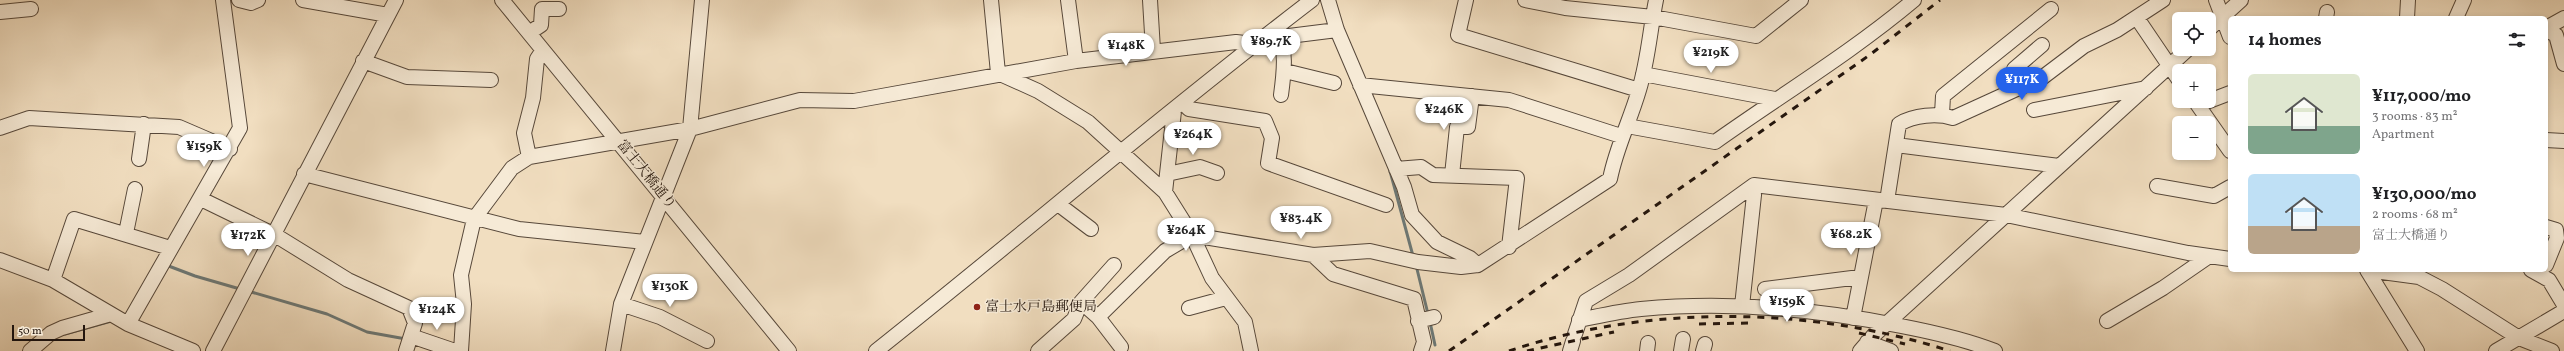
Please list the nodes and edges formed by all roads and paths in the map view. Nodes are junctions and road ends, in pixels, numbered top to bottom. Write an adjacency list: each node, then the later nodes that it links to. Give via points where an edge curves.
1 (223, 0): 78 (street, via 240,128)
2 (239, 0): 3 (street, via 251,3)
3 (258, 0)
4 (303, 0): 28 (street)
5 (396, 0): 28 (street)
6 (502, 0): 39 (street, 富士大橋通り)
7 (702, 0): 71 (street)
8 (991, 0): 52 (street)
9 (1068, 0): 47 (street)
10 (1150, 0): 44 (street)
11 (1328, 0): 36 (street)
12 (1466, 0): 59 (street, via 1458,34)
13 (1525, 0): 23 (street)
14 (1656, 0): 32 (street)
15 (1801, 0): 32 (street, via 1756,36)
16 (2164, 0): 33 (street)
17 (2216, 0): 29 (street)
18 (2241, 0): 29 (street)
19 (2408, 0): 30 (street)
20 (2464, 0): 31 (street)
21 (1306, 2): 38 (street)
22 (1908, 2): 64 (street, via 1825,67)
23 (1549, 3): 32 (street)
24 (31, 9): 27 (street)
25 (559, 9): 39 (street, via 542,9 541,25)
26 (2051, 9): 68 (street, via 1943,96)
27 (0, 12)
28 (388, 15): 46 (street)
29 (2223, 16): 35 (street); 37 (street)
30 (2408, 16)
31 (2457, 16)
32 (1653, 17): 53 (street)
33 (2137, 18): 49 (street); 57 (street, via 2084,46 2043,78)
34 (2564, 18): 40 (street)
35 (2216, 22)
36 (1331, 31): 38 (street); 56 (street)
37 (2228, 31)
38 (1279, 32): 41 (street); 50 (street)
39 (529, 33): 43 (street, 富士大橋通り)
40 (2553, 33): 48 (street)
41 (1254, 44): 44 (street, via 1236,42); 65 (street)
42 (2042, 45): 57 (street, via 2014,69)
43 (543, 50): 74 (street, 富士大橋通り); 80 (street, via 537,59 533,98 524,133)
44 (1153, 50): 47 (street)
45 (2181, 56): 49 (street)
46 (363, 61): 54 (street, via 406,77); 85 (street)
47 (1076, 61): 52 (street)
48 (2564, 64)
49 (2169, 67): 51 (street); 58 (street)
50 (1285, 71): 55 (street); 61 (street)
51 (2172, 71)
52 (998, 73): 71 (street, via 854,101 800,100); 79 (street, via 1038,91 1088,122)
53 (1643, 74): 59 (street); 64 (street)
54 (491, 80)
55 (1334, 82)
56 (1360, 85): 62 (street); 83 (street)
57 (2026, 85): 68 (street, via 1953,118)
58 (2146, 87): 67 (street); 82 (street)
59 (1639, 90): 72 (street)
60 (2228, 94): 63 (street)
61 (1281, 95)
62 (1472, 96): 72 (street, via 1510,100); 87 (street, via 1468,127 1457,127)
63 (2216, 98)
64 (1775, 99): 72 (street, via 1715,142)
65 (1178, 107): 79 (street); 86 (street); 97 (street, via 1265,121 1272,138 1268,162)
66 (2206, 108): 77 (street)
67 (2034, 110)
68 (1942, 114): 76 (street, via 1899,124)
69 (144, 124): 70 (street, via 29,118); 78 (street, via 179,127); 81 (street)
70 (0, 128)
71 (690, 129): 74 (street); 93 (street)
72 (1624, 131): 106 (street, via 1610,179)
73 (2548, 140): 75 (street)
74 (618, 141): 80 (street); 93 (street, 富士大橋通り)
75 (2564, 141)
76 (1896, 145): 82 (street); 95 (street)
77 (2228, 147)
78 (230, 149): 94 (street)
79 (1122, 153): 91 (street); 96 (street)
80 (530, 158): 99 (street, via 512,168)
81 (139, 159)
82 (2059, 166): 98 (street)
83 (1396, 169): 87 (street, via 1421,167 1433,175); 114 (street, via 1412,215 1437,242 1470,258)
84 (1217, 173): 86 (street, via 1200,167)
85 (304, 174): 99 (street); 103 (street)
86 (1167, 174): 91 (street)
87 (1452, 175): 106 (street, via 1517,178)
88 (2157, 186): 89 (street, via 2214,196)
89 (2228, 188)
90 (135, 189): 102 (street)
91 (1165, 192): 104 (street)
92 (1754, 195): 125 (street)
93 (664, 197): 105 (street); 148 (street, 富士大橋通り)
94 (201, 199): 103 (street); 107 (street)
95 (1882, 201): 98 (street); 118 (street); 135 (street, via 1754,185 1629,275 1586,301)
96 (1058, 204): 101 (street); 140 (street)
97 (1386, 206)
98 (2006, 215): 110 (street); 132 (street)
99 (474, 219): 105 (street, via 519,229); 146 (street, via 461,275 464,304)
100 (2548, 228): 109 (street, via 2556,230 2557,238)
101 (1091, 229)
102 (126, 233): 107 (street); 119 (street, via 74,219)
103 (275, 235): 134 (street, via 348,280 409,308 415,323); 143 (street)
104 (1192, 235): 108 (street); 121 (street, via 1212,278); 129 (street, via 1165,250)
105 (645, 242): 123 (street)
106 (1509, 247): 114 (street)
107 (170, 248): 133 (street)
108 (1313, 255): 114 (street, via 1370,251 1460,267); 151 (street, via 1333,274 1414,299 1427,319)
109 (2548, 256)
110 (2208, 257): 111 (street); 131 (street, via 2163,288)
111 (2228, 259)
112 (0, 260): 119 (street)
113 (1114, 265): 122 (street)
114 (1478, 265)
115 (2368, 272): 154 (street)
116 (2382, 272): 136 (street, via 2419,277)
117 (2543, 272): 124 (street)
118 (1860, 277): 120 (street); 130 (street)
119 (54, 280): 128 (street)
120 (1765, 289)
121 (1226, 298): 126 (street); 150 (street, via 1245,322)
122 (1081, 302): 129 (street); 149 (street, via 1074,319)
123 (621, 304): 137 (street, via 660,317); 147 (street)
124 (2564, 305)
125 (1742, 306): 130 (street); 135 (street, via 1641,309)
126 (1189, 308)
127 (2564, 311): 136 (street)
128 (112, 315): 133 (street); 141 (street, via 62,328 51,333)
129 (1098, 317): 138 (street)
130 (1853, 318): 132 (street)
131 (2107, 321)
132 (1887, 323): 139 (street); 153 (street)
133 (128, 324): 142 (street)
134 (412, 336): 144 (street); 145 (street)
135 (1574, 336)
136 (2519, 338): 155 (street); 156 (street)
137 (707, 341)
138 (1120, 347)
139 (1864, 347): 152 (street)
140 (884, 349)
141 (30, 351)
142 (193, 351)
143 (213, 351)
144 (406, 351)
145 (455, 351)
146 (461, 351)
147 (613, 351)
148 (789, 351)
149 (1038, 351)
150 (1251, 351)
151 (1421, 351)
152 (1891, 351)
153 (1995, 351)
154 (2417, 351)
155 (2496, 351)
156 (2552, 351)

